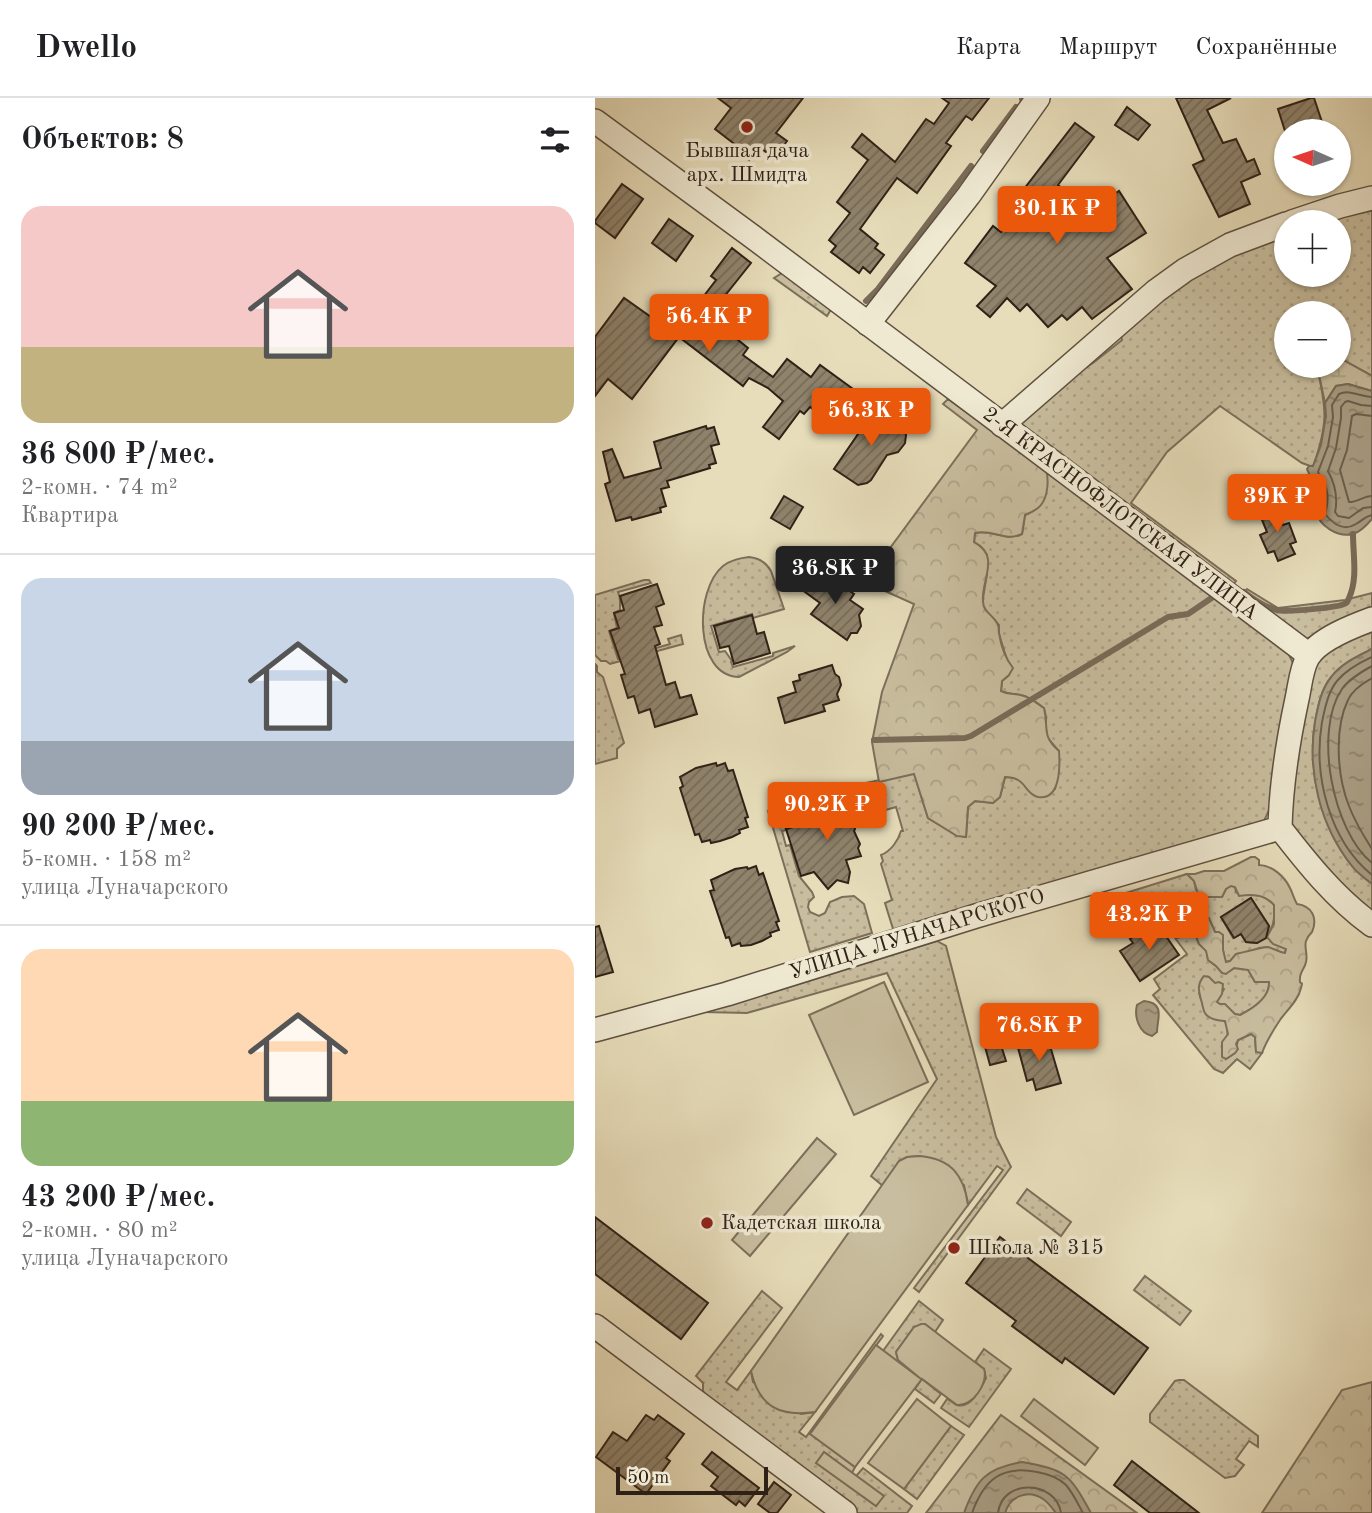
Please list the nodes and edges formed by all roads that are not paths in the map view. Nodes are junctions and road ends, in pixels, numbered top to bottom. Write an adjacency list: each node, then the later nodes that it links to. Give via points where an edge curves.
1 (1038, 98): 6 (street)
2 (595, 121): 6 (street, 2-Я КРАСНОФЛОТСКАЯ УЛИЦА)
3 (1372, 198): 4 (street)
4 (1328, 210)
5 (1274, 228): 7 (street, via 1230,245 1185,270)
6 (868, 324): 7 (street, 2-Я КРАСНОФЛОТСКАЯ УЛИЦА)
7 (1002, 425): 9 (street, 2-Я КРАСНОФЛОТСКАЯ УЛИЦА)
8 (1372, 619): 9 (street, via 1349,627)
9 (1309, 655): 10 (street, via 1289,739)
10 (1280, 828): 11 (street, via 1326,884); 12 (street, УЛИЦА ЛУНАЧАРСКОГО)
11 (1372, 925)
12 (595, 1030)
13 (595, 1326): 14 (street)
14 (845, 1513)

